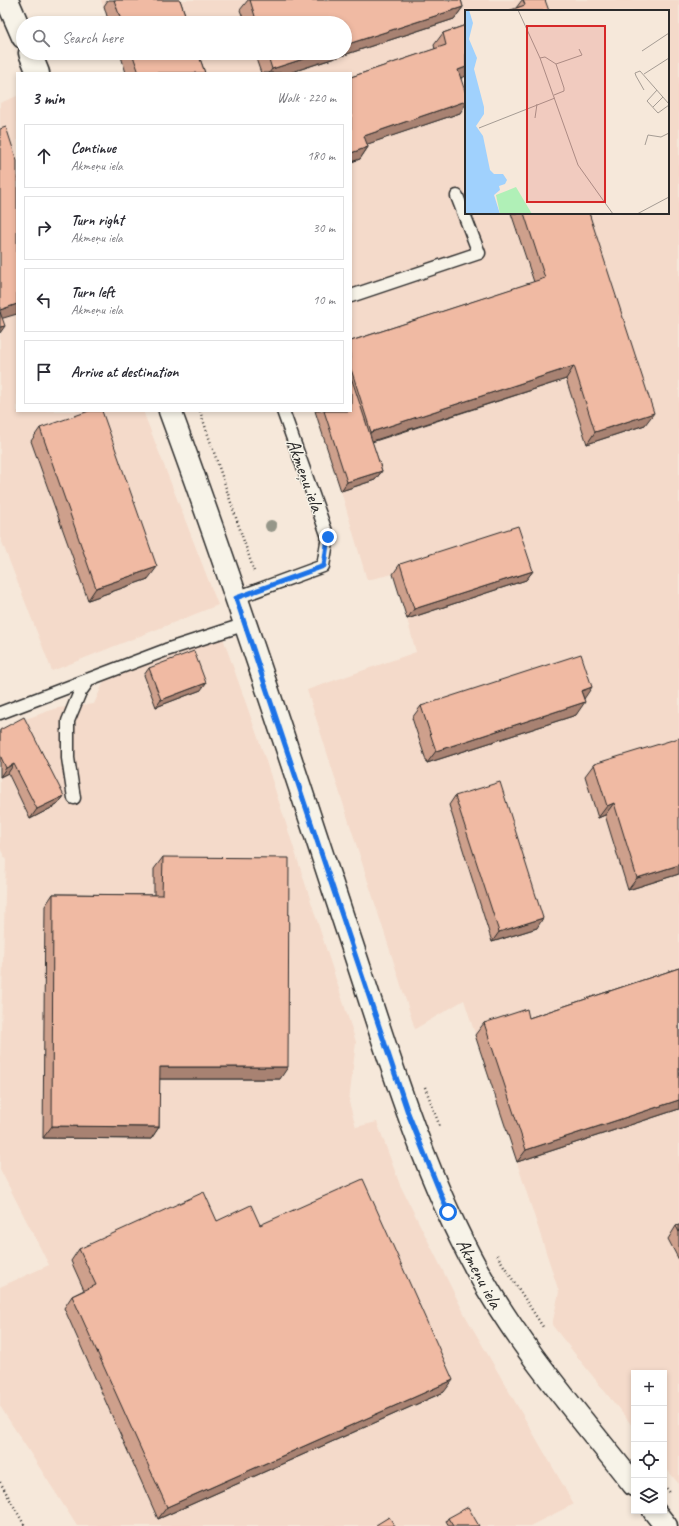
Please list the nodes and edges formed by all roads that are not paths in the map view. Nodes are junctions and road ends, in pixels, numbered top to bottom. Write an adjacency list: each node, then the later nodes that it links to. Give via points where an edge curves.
1 (7, 0): 2 (street)
2 (16, 20)
3 (33, 60): 4 (street)
4 (38, 72)
5 (457, 196): 6 (lane, via 479,253)
6 (352, 296)
7 (170, 412): 9 (street, Akmeņu iela)
8 (283, 412): 9 (lane, Akmeņu iela, via 328,537 324,566)
9 (236, 598): 10 (street, Akmeņu iela)
10 (246, 624): 11 (lane, via 166,650); 14 (street, Akmeņu iela, via 408,1113 448,1212 500,1311)
11 (88, 681): 12 (lane); 13 (lane, via 80,692 68,721 68,758)
12 (0, 713)
13 (74, 798)
14 (631, 1481)
15 (656, 1514): 16 (street)
16 (666, 1526)

